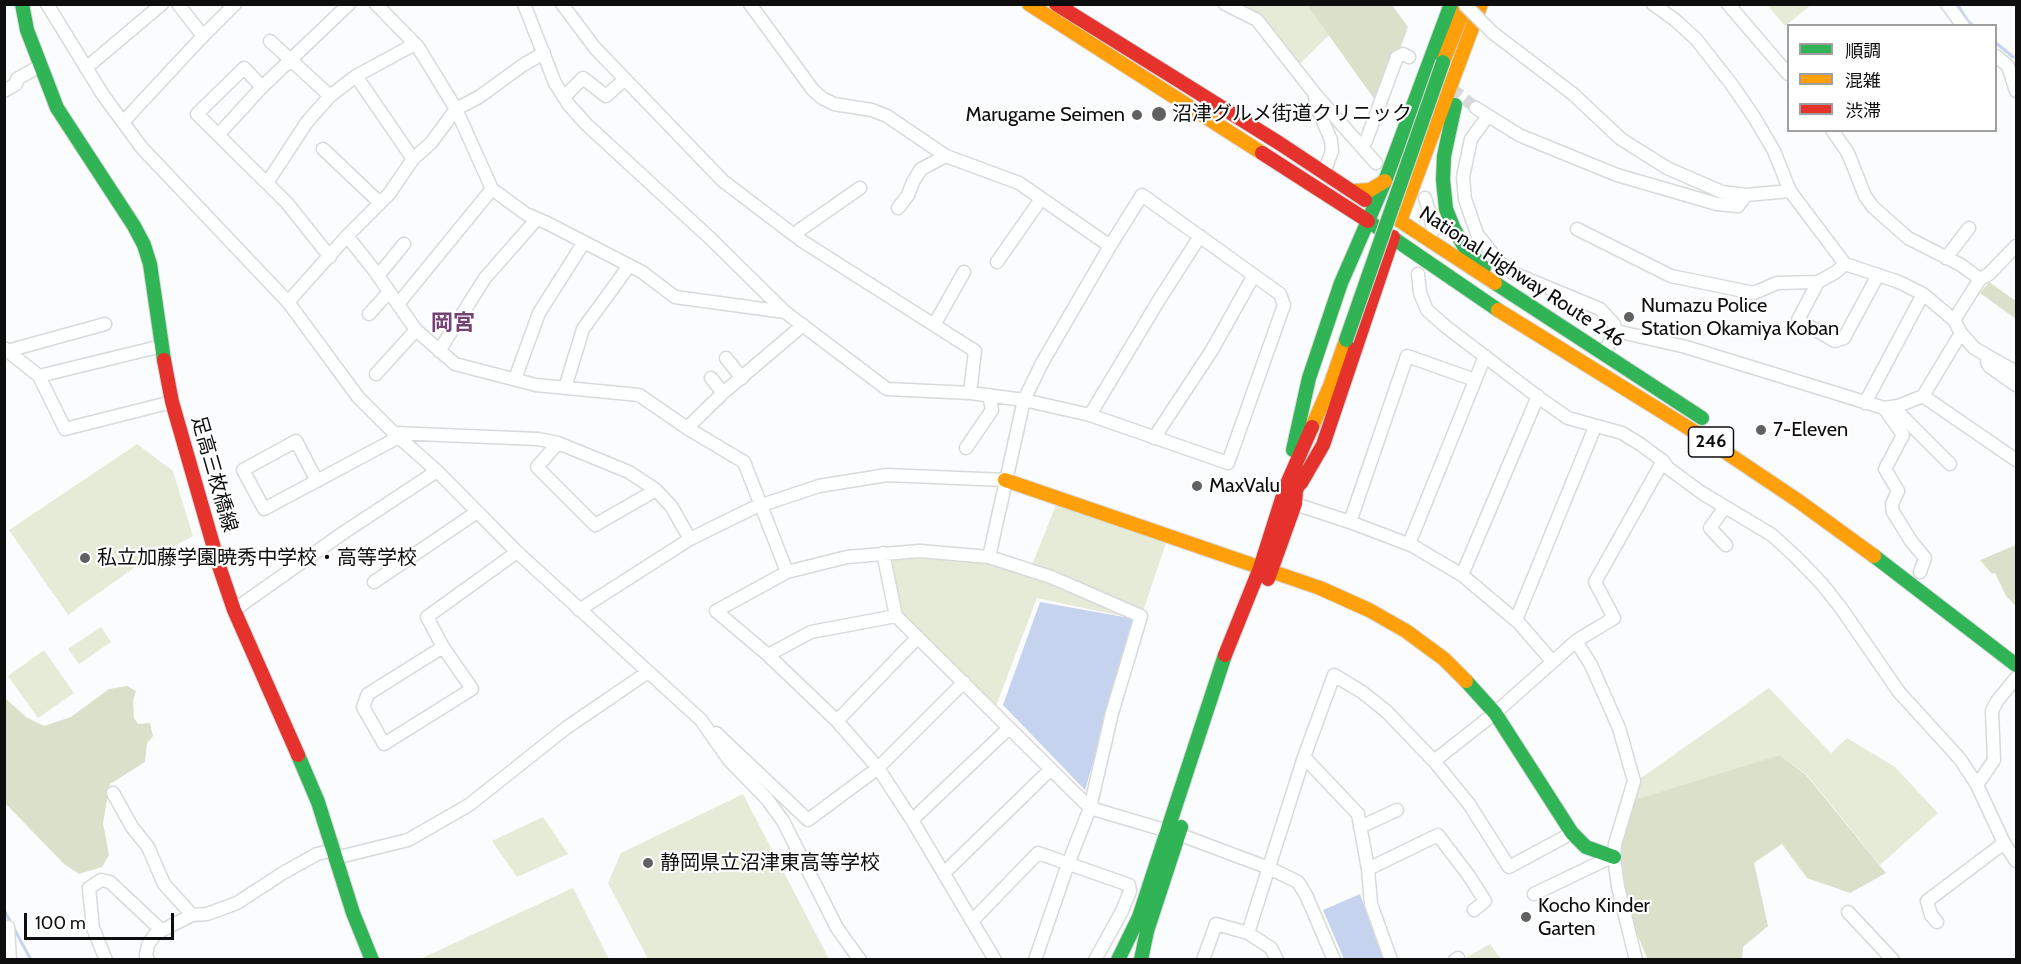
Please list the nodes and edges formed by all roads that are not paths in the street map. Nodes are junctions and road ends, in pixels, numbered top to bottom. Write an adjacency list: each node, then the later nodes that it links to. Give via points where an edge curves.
1 (22, 4): 29 (main road, 足高三枚橋線)
2 (47, 4): 30 (street)
3 (162, 4): 30 (street)
4 (178, 4): 21 (street)
5 (236, 4): 21 (street)
6 (349, 4): 27 (street)
7 (376, 4): 23 (street)
8 (524, 4): 24 (street)
9 (562, 4): 33 (street, via 595,48)
10 (750, 4): 49 (street, via 822,98 887,116)
11 (1029, 4): 66 (main road, National Highway Route 246)
12 (1056, 4): 52 (main road)
13 (1225, 4): 38 (street, via 1257,20)
14 (1451, 4): 53 (main road)
15 (1464, 4): 59 (street, bridge, via 1493,33 1574,94 1621,139 1667,168 1702,184); 145 (main road, bridge, via 1330,386 1317,436)
16 (1481, 4): 34 (main road, National Highway Route 246 / 246)
17 (1653, 4): 58 (street, via 1696,39 1732,85 1774,151)
18 (1728, 4): 31 (street)
19 (1947, 4): 20 (street)
20 (1962, 24)
21 (203, 36): 44 (street)
22 (270, 41): 27 (street)
23 (415, 44): 32 (street); 42 (street)
24 (544, 53): 40 (street); 42 (street)
25 (1409, 57): 47 (street, via 1397,57 1366,141)
26 (1997, 57): 28 (street)
27 (291, 61): 35 (street); 39 (street)
28 (2012, 63): 37 (street)
29 (40, 66): 36 (street); 105 (main road, 足高三枚橋線, via 57,108 144,245)
30 (86, 68): 44 (street)
31 (1787, 73)
32 (356, 76): 39 (street); 50 (street)
33 (625, 79): 40 (street, via 606,96 583,78); 71 (street, via 723,181)
34 (1450, 83): 67 (main road, National Highway Route 246 / 246); 103 (main road, 246, via 1456,100 1443,168 1446,209 1454,229 1485,269)
35 (262, 87): 46 (street); 46 (street, via 244,68 197,114)
36 (4, 91)
37 (2016, 91)
38 (1316, 94): 47 (street); 52 (street, via 1316,105 1331,140 1332,151)
39 (330, 96): 54 (street, via 307,122)
40 (564, 97): 95 (street, via 586,124)
41 (1476, 108): 43 (street)
42 (456, 109): 50 (street, via 431,143); 56 (street)
43 (1488, 116): 59 (street, via 1519,135 1617,175 1717,204 1738,206); 102 (street, via 1471,139 1463,177 1465,199 1477,234 1513,273 1600,309)
44 (123, 122): 93 (street, via 142,148)
45 (1833, 132): 80 (street, via 1848,153 1873,207 1908,238)
46 (219, 134): 54 (street)
47 (1360, 145): 51 (street)
48 (323, 149): 62 (street)
49 (946, 156): 61 (street, via 1019,183); 64 (street, via 921,169)
50 (413, 159): 62 (street)
51 (1376, 163)
52 (1324, 172): 57 (main road)
53 (1385, 181): 57 (main road, via 1370,190); 63 (main road)
54 (267, 183): 79 (street)
55 (860, 188): 71 (street)
56 (492, 189): 65 (street); 94 (street)
57 (1353, 191): 63 (main road)
58 (1790, 191): 59 (street); 82 (street)
59 (1746, 195)
60 (1425, 198): 70 (street)
61 (1041, 199): 77 (street); 81 (street)
62 (380, 203): 72 (street)
63 (1374, 206): 66 (main road); 67 (main road)
64 (898, 208)
65 (536, 220): 75 (street); 106 (street, via 484,278)
66 (1368, 221): 74 (main road, National Highway Route 246 / 246); 145 (main road, via 1306,375)
67 (1400, 221): 74 (street); 103 (main road, National Highway Route 246 / 246)
68 (1969, 228): 80 (street)
69 (1577, 229): 90 (street, via 1671,276 1754,293 1777,283)
70 (1433, 231)
71 (794, 234): 100 (street)
72 (347, 236): 79 (street); 88 (street)
73 (1200, 236): 77 (street, via 1142,195); 86 (street); 130 (street)
74 (1393, 237): 145 (main road, via 1323,445); 170 (main road, National Highway Route 246 / 246, via 1474,294 1797,500)
75 (584, 242): 83 (street); 117 (street, via 539,313)
76 (404, 244): 88 (street)
77 (1110, 246): 126 (street)
78 (2016, 246): 89 (street)
79 (330, 256): 93 (street)
80 (1946, 258): 89 (street)
81 (998, 262)
82 (1845, 264): 87 (street); 90 (street)
83 (629, 267): 95 (street, via 675,297); 120 (street, via 583,329)
84 (964, 272): 100 (street)
85 (1418, 274): 110 (street, via 1427,310)
86 (1254, 275): 135 (street, via 1212,350); 135 (street, via 1280,294 1284,305 1228,463)
87 (1878, 275): 90 (street, via 1844,338 1835,341 1798,320); 92 (street)
88 (378, 276): 91 (street)
89 (1980, 279): 97 (street)
90 (1818, 282)
91 (390, 292): 94 (street); 96 (street)
92 (1923, 294): 97 (street); 128 (street)
93 (288, 302): 134 (street, via 358,397)
94 (398, 304): 101 (street)
95 (785, 312): 99 (street)
96 (369, 314)
97 (1954, 320): 104 (street)
98 (105, 324): 107 (street)
99 (803, 325): 116 (street); 122 (street, via 887,389)
100 (934, 325): 122 (street, via 975,351)
101 (416, 330): 106 (street); 113 (street)
102 (1616, 331): 109 (street); 128 (street, via 1686,347)
103 (1570, 333): 109 (main road, National Highway Route 246 / 246)
104 (1960, 333): 108 (street); 125 (street)
105 (162, 346): 114 (street); 127 (main road, 足高三枚橋線)
106 (439, 351): 117 (street, via 455,364)
107 (7, 353): 114 (street)
108 (1982, 353): 112 (street); 119 (street, via 1989,366)
109 (1602, 354): 131 (main road, National Highway Route 246 / 246)
110 (1485, 356): 118 (street); 124 (street)
111 (726, 358): 116 (street)
112 (2016, 372)
113 (376, 375)
114 (39, 376): 127 (street, via 65,429)
115 (711, 378): 121 (street)
116 (742, 378): 121 (street)
117 (514, 379): 120 (street)
118 (1475, 380): 149 (street, via 1407,356); 151 (street)
119 (2016, 385)
120 (565, 388): 133 (street, via 639,395)
121 (723, 393): 133 (street)
122 (970, 393): 123 (street)
123 (989, 395): 126 (street); 137 (street, via 992,410)
124 (1538, 396): 132 (street, via 1568,418); 159 (street)
125 (1923, 396): 129 (street); 138 (street)
126 (1024, 399): 130 (street); 142 (street)
127 (172, 402): 161 (main road, 足高三枚橋線)
128 (1865, 403): 129 (street)
129 (1888, 408): 140 (street); 158 (street, via 1903,435 1885,469 1898,491 1893,512 1925,558)
130 (1090, 415): 135 (street)
131 (1709, 423)
132 (1595, 427): 139 (street, via 1622,434); 164 (street)
133 (687, 428): 146 (street, via 744,462)
134 (397, 435): 136 (street, via 538,439); 141 (street); 143 (street)
135 (1154, 438)
136 (558, 443): 144 (street, via 629,472); 144 (street, via 537,467 595,525)
137 (966, 448)
138 (2016, 460)
139 (1663, 461): 147 (street); 166 (street, via 1594,582 1614,618)
140 (1950, 465)
141 (437, 471): 148 (street); 161 (street)
142 (1005, 480): 146 (street, via 887,476 819,486); 155 (street); 156 (main road)
143 (317, 481): 143 (street, via 296,441 243,470 264,509)
144 (656, 490): 150 (street, via 671,506)
145 (1292, 494): 149 (street); 156 (main road); 156 (main road)
146 (761, 505): 150 (street); 157 (street)
147 (1725, 507): 152 (street, via 1710,528); 182 (street, via 1772,535 1822,584 1899,692 1960,759)
148 (477, 512): 153 (street); 160 (street)
149 (1350, 522): 151 (street)
150 (690, 539): 162 (street)
151 (1409, 544): 159 (street)
152 (1726, 545)
153 (517, 552): 162 (street); 167 (street, via 427,617)
154 (883, 553): 155 (street, via 920,551); 157 (street, via 847,557); 163 (street)
155 (989, 557): 184 (street, via 1051,577 1141,616)
156 (1266, 570): 174 (main road, via 1320,588 1406,631 1444,660); 189 (main road)
157 (787, 572): 168 (street, via 716,611)
158 (1921, 572)
159 (1462, 575): 164 (street)
160 (374, 582)
161 (234, 610): 191 (main road, 足高三枚橋線, via 318,802)
162 (579, 610): 171 (street)
163 (896, 616): 165 (street); 168 (street, via 811,632)
164 (1516, 620): 169 (street)
165 (918, 637): 173 (street); 176 (street)
166 (1576, 642): 169 (street); 192 (street, via 1591,665 1619,728 1634,781)
167 (443, 647): 167 (street, via 368,694 363,706 384,744 472,689)
168 (768, 655): 176 (street)
169 (1552, 661): 174 (street)
170 (2016, 665)
171 (648, 672): 175 (street); 191 (street, via 566,728 469,804 408,840)
172 (2016, 678): 182 (street, via 1992,711 1994,760)
173 (964, 682): 177 (street); 180 (street)
174 (1495, 713): 179 (street); 188 (main road)
175 (701, 720): 180 (street, via 808,820); 211 (street, via 729,760 783,821 837,928)
176 (837, 721): 180 (street)
177 (1009, 728): 181 (street); 186 (street)
178 (1304, 757): 179 (street, via 1334,675 1386,711); 187 (street, via 1358,814); 195 (street)
179 (1434, 760): 188 (street, via 1509,867)
180 (878, 768): 186 (street)
181 (1051, 769): 184 (street); 197 (street)
182 (1977, 784): 190 (street)
183 (113, 792): 201 (street, via 148,847 164,884)
184 (1089, 808): 189 (street); 194 (street)
185 (1397, 810): 187 (street)
186 (912, 820): 197 (street)
187 (1360, 827): 196 (street)
188 (1572, 832): 192 (main road, via 1586,847)
189 (1173, 833): 195 (street); 215 (main road); 216 (main road)
190 (2004, 843): 193 (street); 203 (street, via 1926,901)
191 (334, 854): 201 (street, via 316,854 237,903); 210 (main road, 足高三枚橋線)
192 (1609, 856): 198 (street); 221 (street)
193 (2016, 861)
194 (1068, 864): 202 (street, via 1038,853); 213 (street); 214 (street, via 1129,885 1122,911)
195 (1269, 868): 206 (street); 219 (street, via 1298,882)
196 (1368, 869): 199 (street, via 1438,835 1485,901); 220 (street, via 1371,904)
197 (944, 873): 202 (street)
198 (1534, 894)
199 (1474, 910)
200 (1848, 912): 222 (street)
201 (192, 915): 205 (street)
202 (972, 921): 212 (street)
203 (1937, 922)
204 (8, 927): 207 (street)
205 (162, 930): 208 (street, via 110,882 101,880 89,888 93,928); 209 (street, via 155,933 148,945)
206 (1248, 933): 217 (street, via 1215,924); 218 (street, via 1271,948)
207 (10, 960)
208 (106, 960)
209 (148, 960)
210 (372, 960)
211 (860, 960)
212 (995, 960)
213 (1035, 960)
214 (1095, 960)
215 (1118, 960)
216 (1141, 960)
217 (1203, 960)
218 (1277, 960)
219 (1334, 960)
220 (1391, 960)
221 (1635, 960)
222 (1893, 960)

